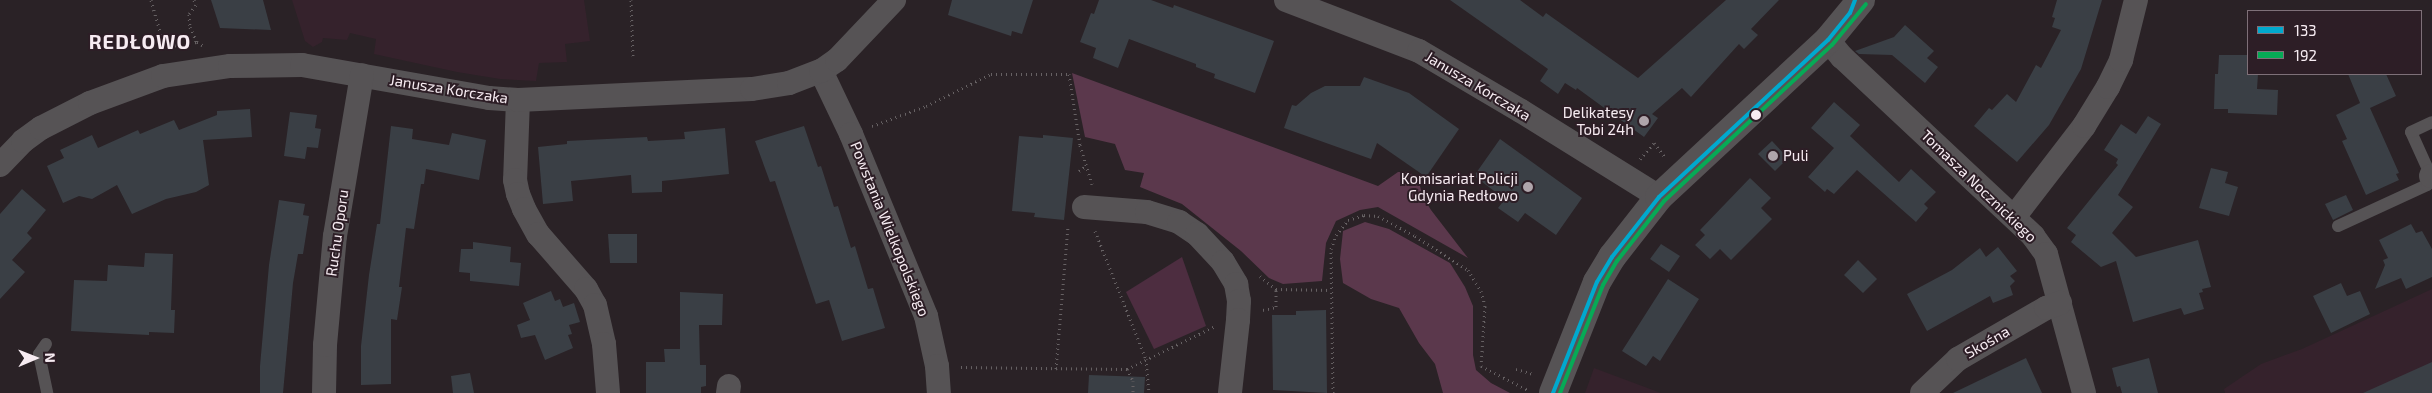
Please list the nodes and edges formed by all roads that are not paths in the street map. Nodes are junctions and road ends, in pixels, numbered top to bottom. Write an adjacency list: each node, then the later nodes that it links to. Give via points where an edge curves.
1 (894, 0): 6 (street, Janusza Korczaka, via 854,44)
2 (1286, 0): 12 (street, Janusza Korczaka, via 1419,51)
3 (2136, 0): 14 (street, via 2121,60 2108,87 2084,126)
4 (1856, 4): 5 (street)
5 (1828, 40): 12 (street); 14 (street, Tomasza Nocznickiego, via 1842,57)
6 (821, 71): 8 (street, Janusza Korczaka, via 790,83 752,89); 22 (street, Powstania Wielkopolskiego, via 851,134 926,316 937,366)
7 (362, 75): 8 (street, Janusza Korczaka, via 489,98); 10 (street, Janusza Korczaka, via 302,65 272,64 230,66 163,76 90,103 41,128 23,141); 20 (street, Ruchu Oporu, via 334,246)
8 (518, 100): 21 (street, via 515,180 518,194 538,234 596,305 604,344)
9 (2432, 122): 11 (lane, via 2411,132)
10 (0, 166)
11 (2432, 176): 15 (lane, via 2427,185)
12 (1659, 197): 18 (street, via 1612,257)
13 (1084, 207): 23 (street, via 1147,212 1179,222 1197,234 1223,262 1236,284 1238,301)
14 (2014, 217): 16 (street, Tomasza Nocznickiego, via 2046,254)
15 (2338, 226)
16 (2060, 303): 24 (street, Skośna, via 1958,359); 25 (street, Tomasza Nocznickiego)
17 (46, 344): 19 (lane, via 39,354)
18 (1543, 384)
19 (47, 393)
20 (324, 393)
21 (608, 393)
22 (939, 393)
23 (1230, 393)
24 (1922, 393)
25 (2084, 393)

